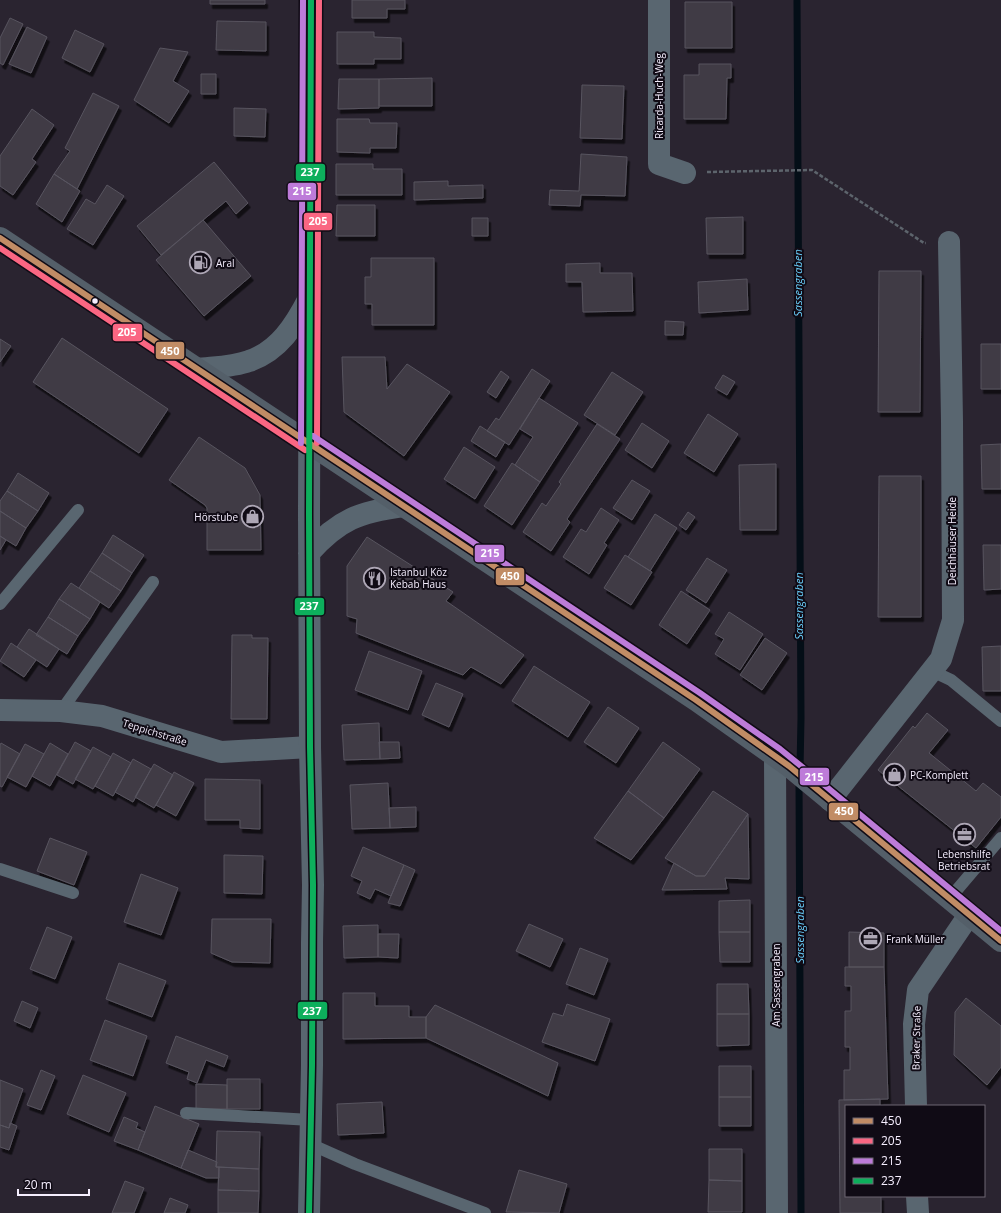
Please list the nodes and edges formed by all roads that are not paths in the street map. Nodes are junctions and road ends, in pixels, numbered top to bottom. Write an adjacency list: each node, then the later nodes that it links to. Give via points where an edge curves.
1 (311, 0): 6 (street)
2 (660, 0): 3 (street, Ricarda-Huch-Weg, via 659,164)
3 (685, 173)
4 (0, 238): 7 (main road)
5 (949, 242): 14 (street, Deichhäuser Heide, via 953,620 941,659)
6 (310, 297): 7 (street, via 286,335 268,352 248,361); 8 (street)
7 (197, 369): 8 (main road)
8 (309, 443): 9 (main road); 11 (street)
9 (403, 506): 11 (street, via 354,517 332,530); 19 (main road, via 696,700)
10 (78, 510): 13 (lane)
11 (309, 553): 18 (street)
12 (154, 582): 16 (lane)
13 (0, 604)
14 (932, 671): 17 (lane, via 951,680); 20 (street, Deichhäuser Heide)
15 (0, 710): 16 (street, Teppichstraße)
16 (61, 711): 18 (street, Teppichstraße, via 102,716 220,752)
17 (1001, 721)
18 (310, 747): 29 (street, via 313,885)
19 (782, 761): 20 (main road); 34 (street, Am Sassengraben)
20 (830, 800): 24 (main road)
21 (1001, 838): 24 (lane)
22 (0, 869): 23 (lane)
23 (74, 893)
24 (950, 898): 25 (main road)
25 (970, 915): 26 (main road); 27 (street, Braker Straße, via 918,990 914,1024)
26 (1001, 941)
27 (916, 1105)
28 (186, 1113): 29 (lane)
29 (311, 1120): 30 (street)
30 (310, 1144): 32 (street); 33 (lane, via 355,1164)
31 (918, 1197): 35 (street)
32 (309, 1213)
33 (485, 1213)
34 (777, 1213)
35 (918, 1213)

